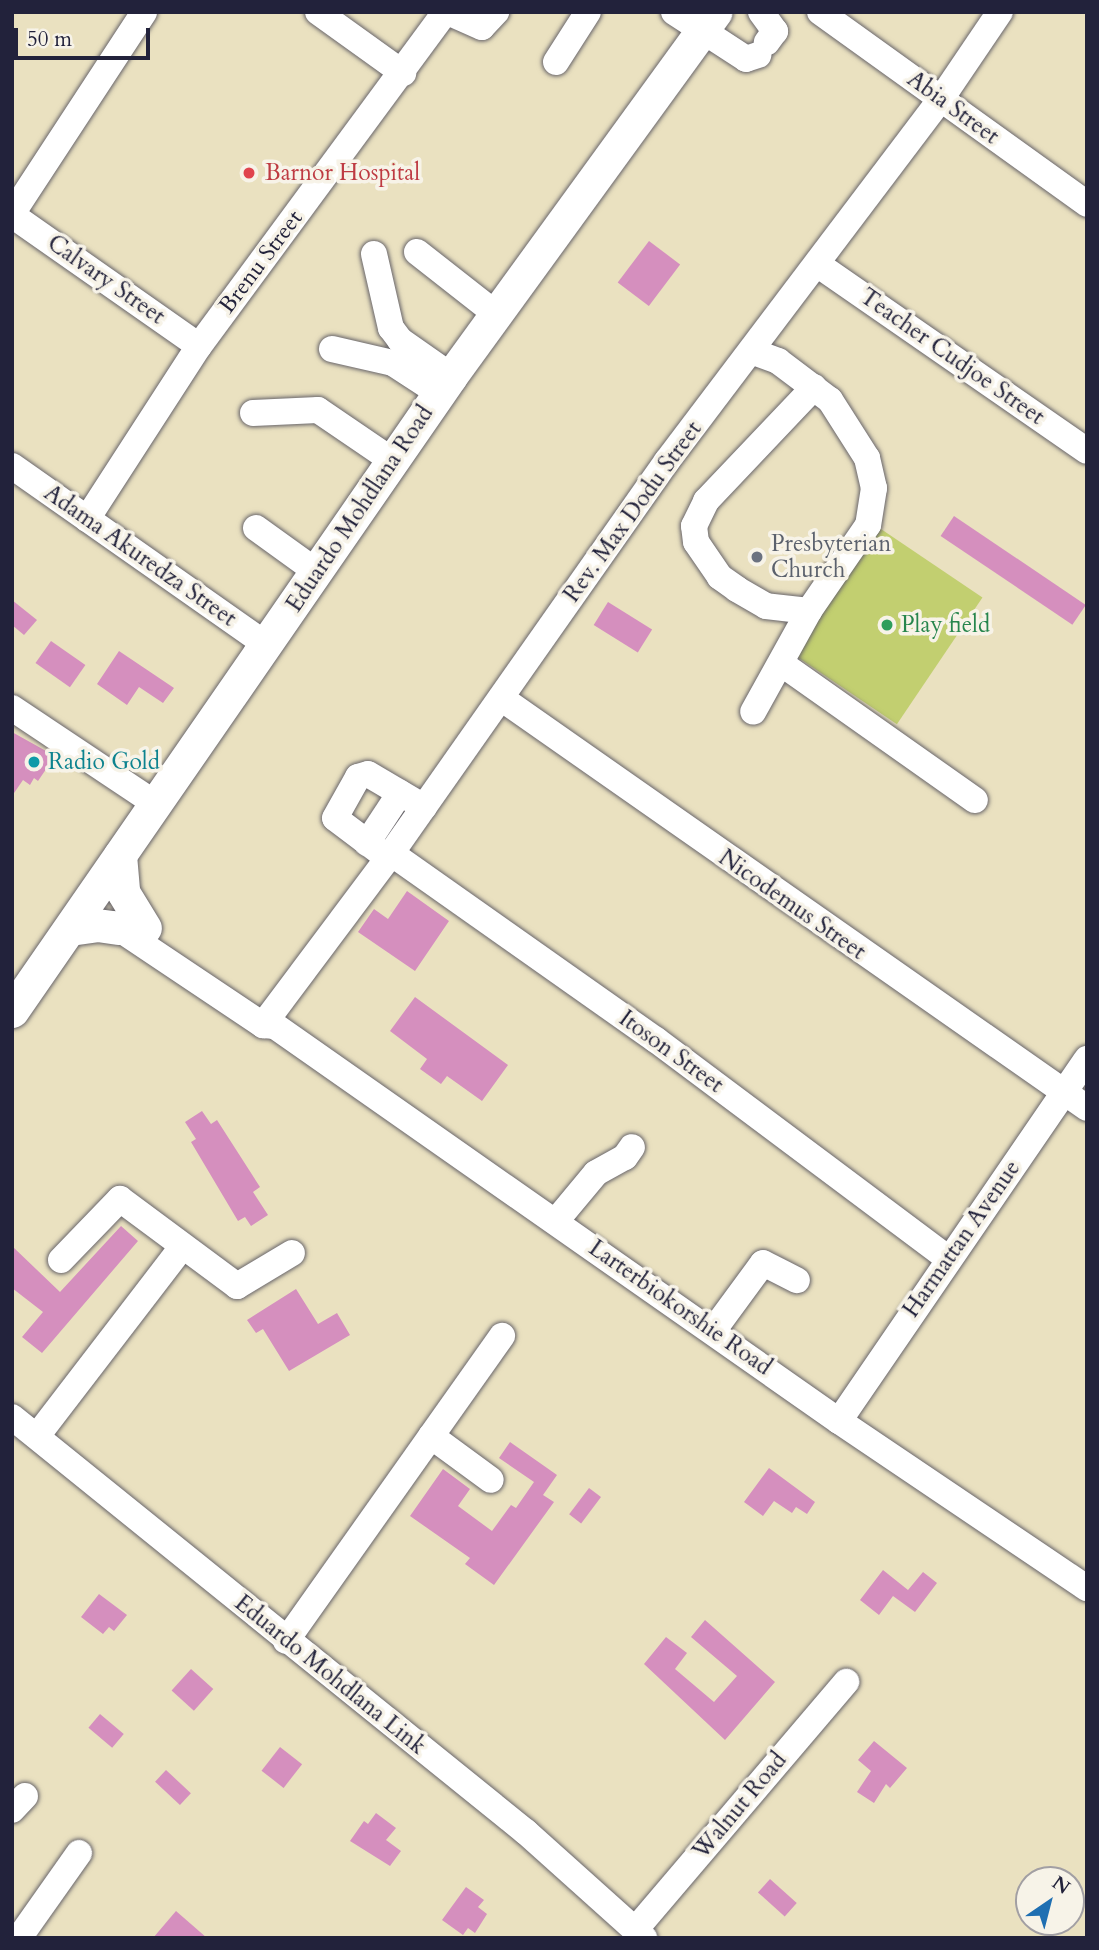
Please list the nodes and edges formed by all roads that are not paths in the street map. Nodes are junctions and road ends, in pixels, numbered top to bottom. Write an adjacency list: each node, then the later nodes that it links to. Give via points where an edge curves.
1 (145, 12): 15 (street)
2 (318, 12): 12 (street)
3 (446, 12): 4 (street, via 482,27); 12 (street, Brenu Street)
4 (496, 12)
5 (588, 12): 11 (street)
6 (674, 12): 10 (street)
7 (761, 12): 10 (street, via 775,31 763,49 746,59)
8 (820, 12): 13 (street, Abia Street)
9 (1000, 12): 13 (street, Rev. Max Dodu Street)
10 (708, 22): 19 (main road, Eduardo Mohdlana Road)
11 (556, 62)
12 (403, 73): 20 (street, Brenu Street)
13 (941, 99): 14 (street, Abia Street); 18 (street, Rev. Max Dodu Street)
14 (1087, 204)
15 (12, 215): 20 (street, Calvary Street)
16 (417, 252): 19 (street)
17 (374, 254): 23 (street, via 391,328)
18 (817, 264): 22 (street, Rev. Max Dodu Street); 26 (street, Teacher Cudjoe Street)
19 (496, 314): 23 (main road, Eduardo Mohdlana Road)
20 (199, 346): 29 (street, Brenu Street)
21 (332, 349): 23 (street, via 393,363)
22 (751, 351): 24 (street, via 778,361); 35 (street, Rev. Max Dodu Street, via 667,461)
23 (445, 385): 27 (main road, Eduardo Mohdlana Road)
24 (814, 387): 32 (street, via 847,422 867,458 874,488 868,526); 32 (street, via 706,501 694,526 696,542 720,577 766,606)
25 (253, 413): 27 (street, via 318,410)
26 (1087, 451)
27 (393, 461): 31 (main road, Eduardo Mohdlana Road)
28 (12, 466): 29 (street, Adama Akuredza Street)
29 (87, 519): 33 (street, Adama Akuredza Street)
30 (256, 528): 31 (street)
31 (317, 572): 33 (main road, Eduardo Mohdlana Road)
32 (809, 611): 34 (street)
33 (267, 645): 40 (main road, Eduardo Mohdlana Road)
34 (782, 664): 37 (street); 39 (street)
35 (501, 698): 41 (street, Rev. Max Dodu Street); 49 (street, Nicodemus Street)
36 (12, 708): 40 (street)
37 (753, 712)
38 (400, 793): 41 (street); 42 (street); 42 (street, Itoson Street, via 368,774 358,777 335,818)
39 (975, 800)
40 (156, 804): 43 (main road, Eduardo Mohdlana Road)
41 (424, 807): 42 (street, Rev. Max Dodu Street)
42 (382, 851): 47 (street, Rev. Max Dodu Street); 55 (street, Itoson Street, via 656,1040)
43 (120, 855): 44 (main road, Eduardo Mohdlana Road); 45 (main road)
44 (83, 909): 45 (street, Larterbiokorshie Road); 45 (main road, via 97,925); 46 (main road, Eduardo Mohdlana Road)
45 (131, 928): 47 (street, Larterbiokorshie Road)
46 (12, 1012)
47 (270, 1022): 52 (street, Larterbiokorshie Road)
48 (1087, 1059): 49 (street, Harmattan Avenue)
49 (1064, 1093): 50 (street, Nicodemus Street); 55 (street, Harmattan Avenue)
50 (1087, 1108)
51 (632, 1147): 52 (street, via 625,1157 596,1173)
52 (556, 1221): 58 (street, Larterbiokorshie Road)
53 (181, 1247): 54 (street, via 237,1286); 56 (street, via 120,1199); 62 (street)
54 (292, 1253)
55 (947, 1258): 61 (street, Harmattan Avenue)
56 (61, 1260)
57 (797, 1280): 58 (street, via 763,1263)
58 (713, 1331): 61 (street, Larterbiokorshie Road)
59 (502, 1336): 63 (street)
60 (12, 1417): 62 (street, Eduardo Mohdlana Link)
61 (839, 1421): 65 (street, Larterbiokorshie Road)
62 (37, 1436): 66 (street, Eduardo Mohdlana Link)
63 (431, 1436): 64 (street); 66 (street)
64 (491, 1479)
65 (1087, 1588)
66 (286, 1641): 69 (street, Eduardo Mohdlana Link, via 526,1832)
67 (846, 1682): 69 (street, Walnut Road)
68 (79, 1853): 70 (street)
69 (640, 1934)
70 (19, 1938)

